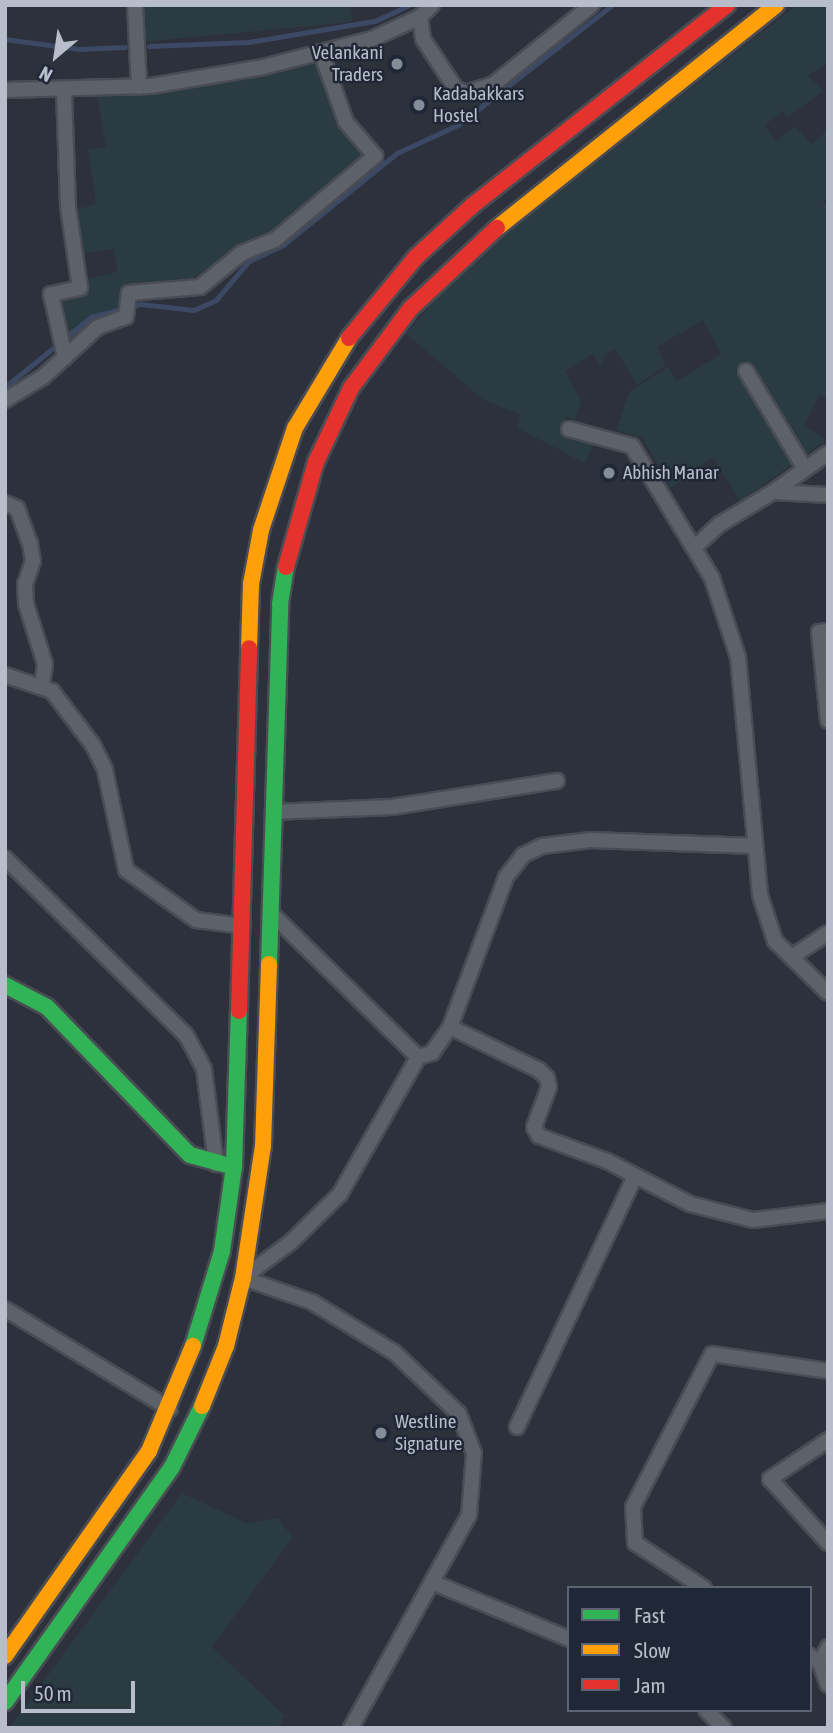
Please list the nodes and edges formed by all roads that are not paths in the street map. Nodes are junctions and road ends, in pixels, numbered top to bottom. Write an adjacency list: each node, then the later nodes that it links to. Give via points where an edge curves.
1 (135, 5): 8 (street)
2 (432, 5): 6 (street)
3 (592, 5): 6 (street, via 494,84 466,93 456,89 430,54)
4 (727, 5): 30 (main road, via 473,205 416,257 355,328 312,396 279,469 251,584)
5 (776, 5): 26 (main road, via 459,261 410,309 351,388 316,462 291,541 280,604)
6 (420, 18): 7 (street, via 372,39)
7 (321, 52): 8 (street); 11 (street, via 346,122 374,156 275,240 242,253 200,287 129,293 126,317 98,327)
8 (139, 87): 10 (street)
9 (5, 90): 10 (street)
10 (64, 91): 11 (street, via 68,207 80,288 51,293)
11 (65, 354): 13 (street)
12 (746, 371): 16 (street)
13 (5, 400)
14 (569, 429): 20 (street, via 632,446)
15 (828, 453): 16 (street)
16 (805, 469): 17 (street)
17 (772, 492): 18 (street); 20 (street, via 720,524)
18 (828, 495)
19 (5, 503): 23 (street, via 17,508 30,544 33,561 25,584 26,604 46,664)
20 (695, 547): 27 (street, via 712,578 738,657)
21 (828, 631): 24 (street, via 819,632)
22 (5, 675): 23 (street)
23 (42, 686): 30 (street, via 68,707 105,770 127,870 196,920)
24 (828, 722)
25 (556, 781): 26 (street, via 391,807)
26 (273, 812): 29 (main road)
27 (755, 846): 32 (street, via 760,895 775,941); 35 (street, via 591,839 542,846 523,855 506,877)
28 (5, 858): 37 (street, via 186,1035 204,1069)
29 (272, 914): 36 (street); 41 (main road, via 263,1146)
30 (243, 926): 38 (main road)
31 (828, 933): 32 (street)
32 (793, 956): 34 (street, via 812,982)
33 (5, 985): 37 (main road, via 47,1007 190,1155)
34 (828, 993)
35 (450, 1027): 36 (street, via 432,1053); 39 (street, via 547,1078 549,1087 535,1132)
36 (418, 1057): 41 (street, via 340,1194 291,1242)
37 (216, 1164): 38 (main road)
38 (234, 1167): 44 (main road, via 212,1292)
39 (635, 1176): 40 (street, via 690,1204 753,1220); 45 (street)
40 (828, 1211)
41 (243, 1278): 48 (street, via 312,1302 395,1353 459,1414 474,1453 469,1515); 56 (main road, via 226,1346 172,1467)
42 (5, 1309): 44 (street)
43 (828, 1371): 49 (street, via 712,1354 633,1507 635,1543)
44 (170, 1409): 50 (main road, via 149,1451 97,1530)
45 (517, 1427)
46 (828, 1440): 47 (street, via 769,1479)
47 (828, 1543)
48 (434, 1583): 51 (street); 58 (street)
49 (701, 1586)
50 (11, 1634): 53 (main road)
51 (567, 1638)
52 (828, 1647): 54 (street)
53 (5, 1656)
54 (815, 1660): 55 (street)
55 (828, 1685)
56 (5, 1702)
57 (708, 1712): 59 (street)
58 (351, 1728)
59 (724, 1728)

